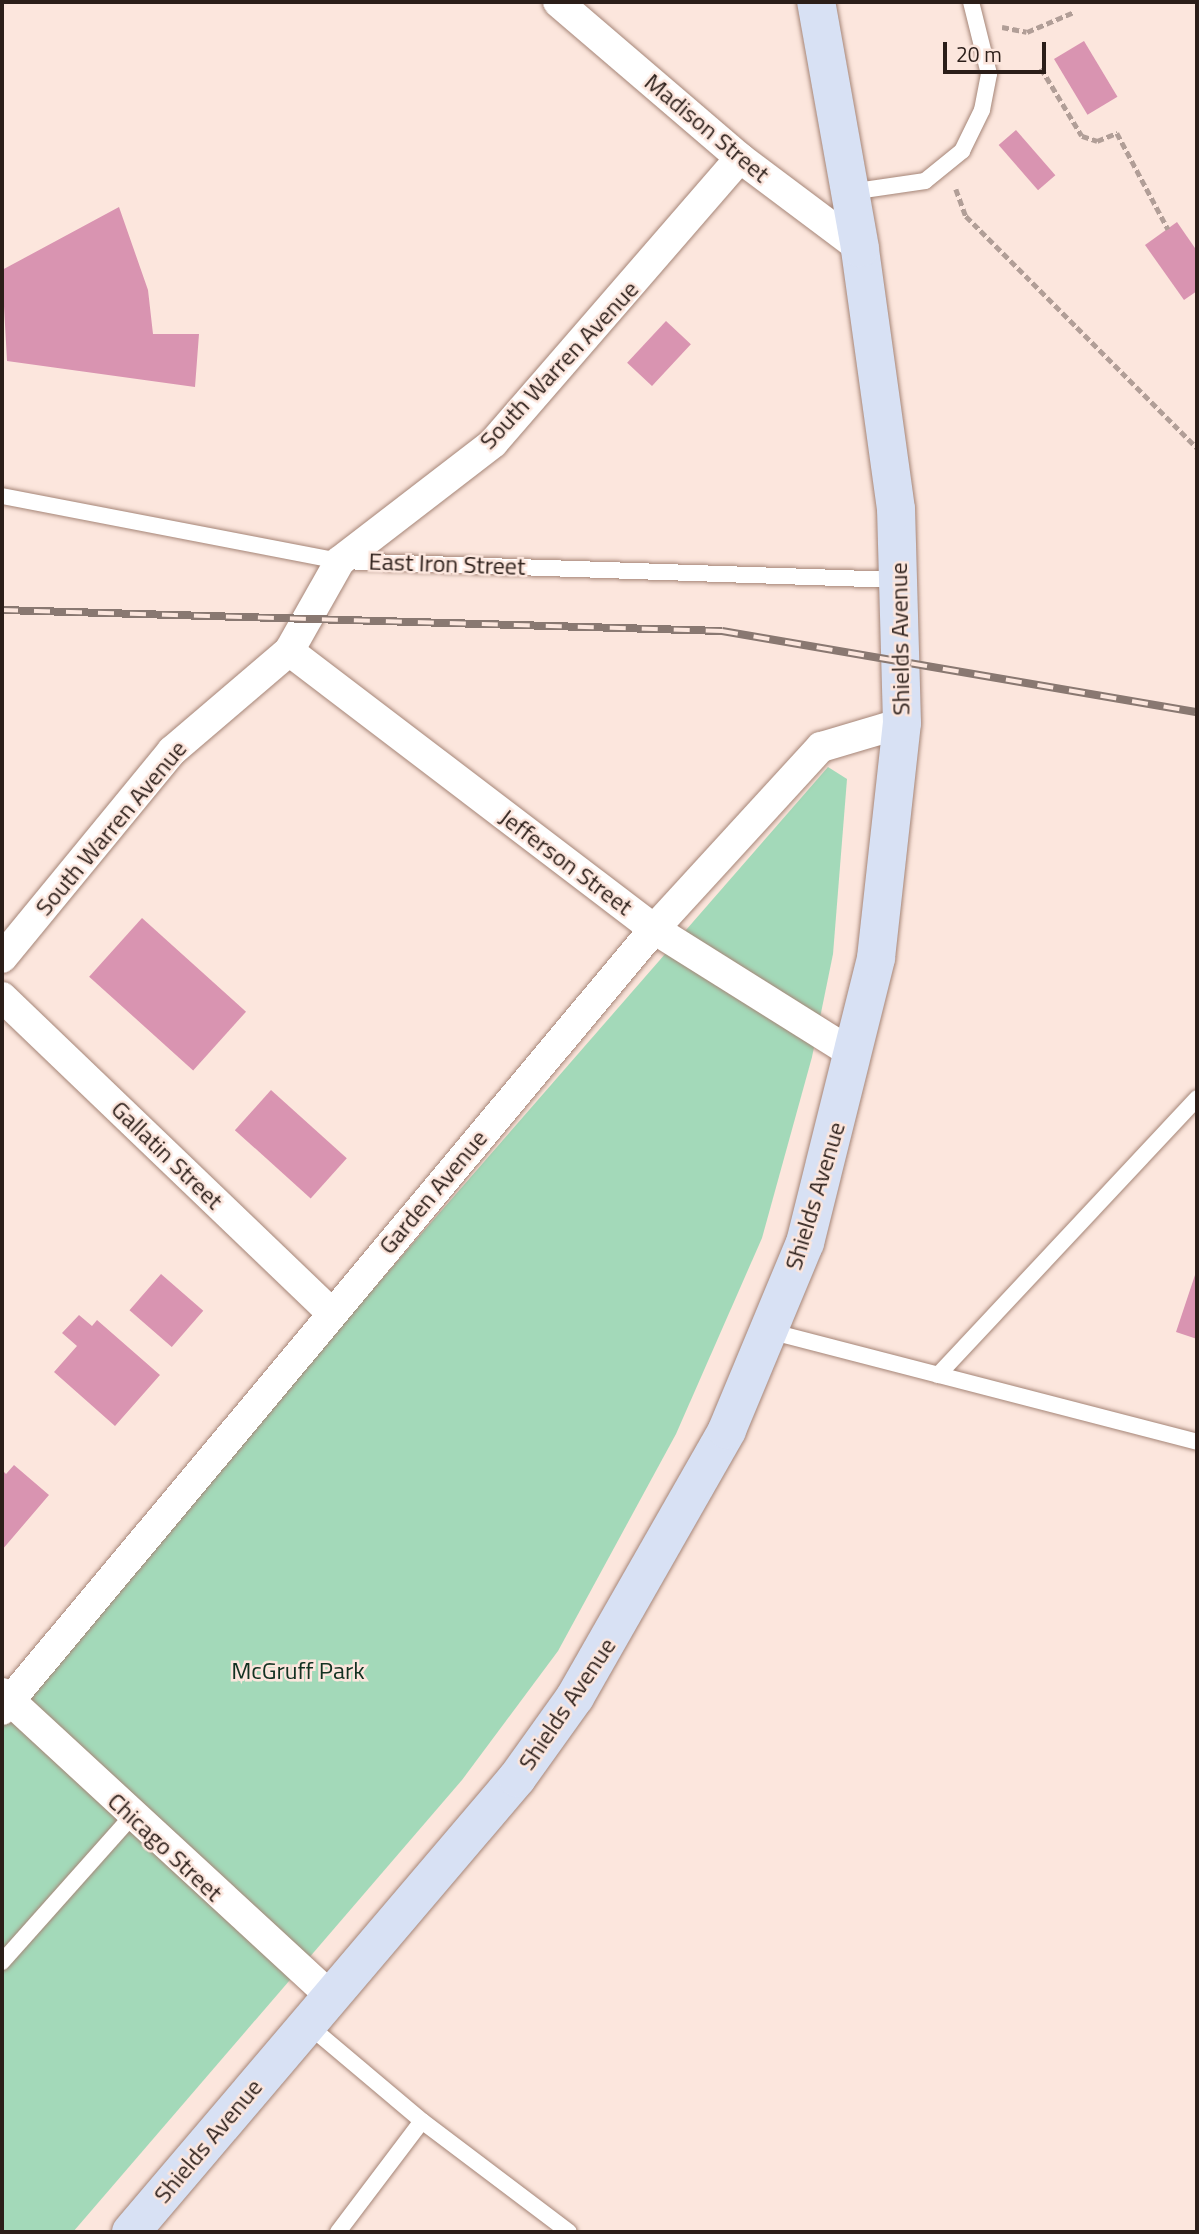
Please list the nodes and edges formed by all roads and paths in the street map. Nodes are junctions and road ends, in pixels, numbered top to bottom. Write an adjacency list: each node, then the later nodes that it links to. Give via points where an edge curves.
1 (558, 2): 7 (street, Madison Street)
2 (816, 2): 9 (main road, Shields Avenue)
3 (971, 2): 5 (lane)
4 (1074, 12): 5 (path, via 1027,32)
5 (976, 22): 8 (lane, via 989,74 982,110 962,151)
6 (1041, 68): 10 (path, via 1082,136 1097,141 1117,132)
7 (740, 158): 11 (street, Madison Street); 14 (street, South Warren Avenue, via 493,443)
8 (947, 165): 9 (lane, via 925,181); 12 (path, via 966,215)
9 (850, 192): 11 (main road, Shields Avenue)
10 (1168, 229)
11 (860, 248): 15 (main road, Shields Avenue, via 896,509)
12 (1197, 448)
13 (2, 496): 14 (lane, East Iron Street)
14 (340, 561): 15 (lane, East Iron Street); 16 (street, South Warren Avenue)
15 (899, 580): 17 (main road, Shields Avenue)
16 (289, 651): 18 (street, Jefferson Street); 19 (street, South Warren Avenue, via 172,751)
17 (902, 723): 18 (street, Garden Avenue, via 821,747); 21 (main road, Shields Avenue, via 892,858)
18 (654, 929): 21 (street, Jefferson Street); 23 (street, Garden Avenue)
19 (2, 958)
20 (2, 997): 23 (street, Gallatin Street)
21 (855, 1055): 24 (main road, Shields Avenue, via 805,1243)
22 (1197, 1098): 25 (lane)
23 (331, 1313): 27 (street, Garden Avenue)
24 (769, 1331): 25 (lane); 30 (main road, Shields Avenue, via 727,1430 575,1697 517,1779)
25 (938, 1375): 26 (lane)
26 (1197, 1442)
27 (4, 1701): 28 (street, Chicago Street)
28 (132, 1816): 29 (lane); 30 (street, Chicago Street)
29 (2, 1962)
30 (319, 2010): 31 (lane); 32 (main road, Shields Avenue)
31 (422, 2121): 33 (lane); 34 (lane)
32 (131, 2232)
33 (338, 2232)
34 (569, 2232)

